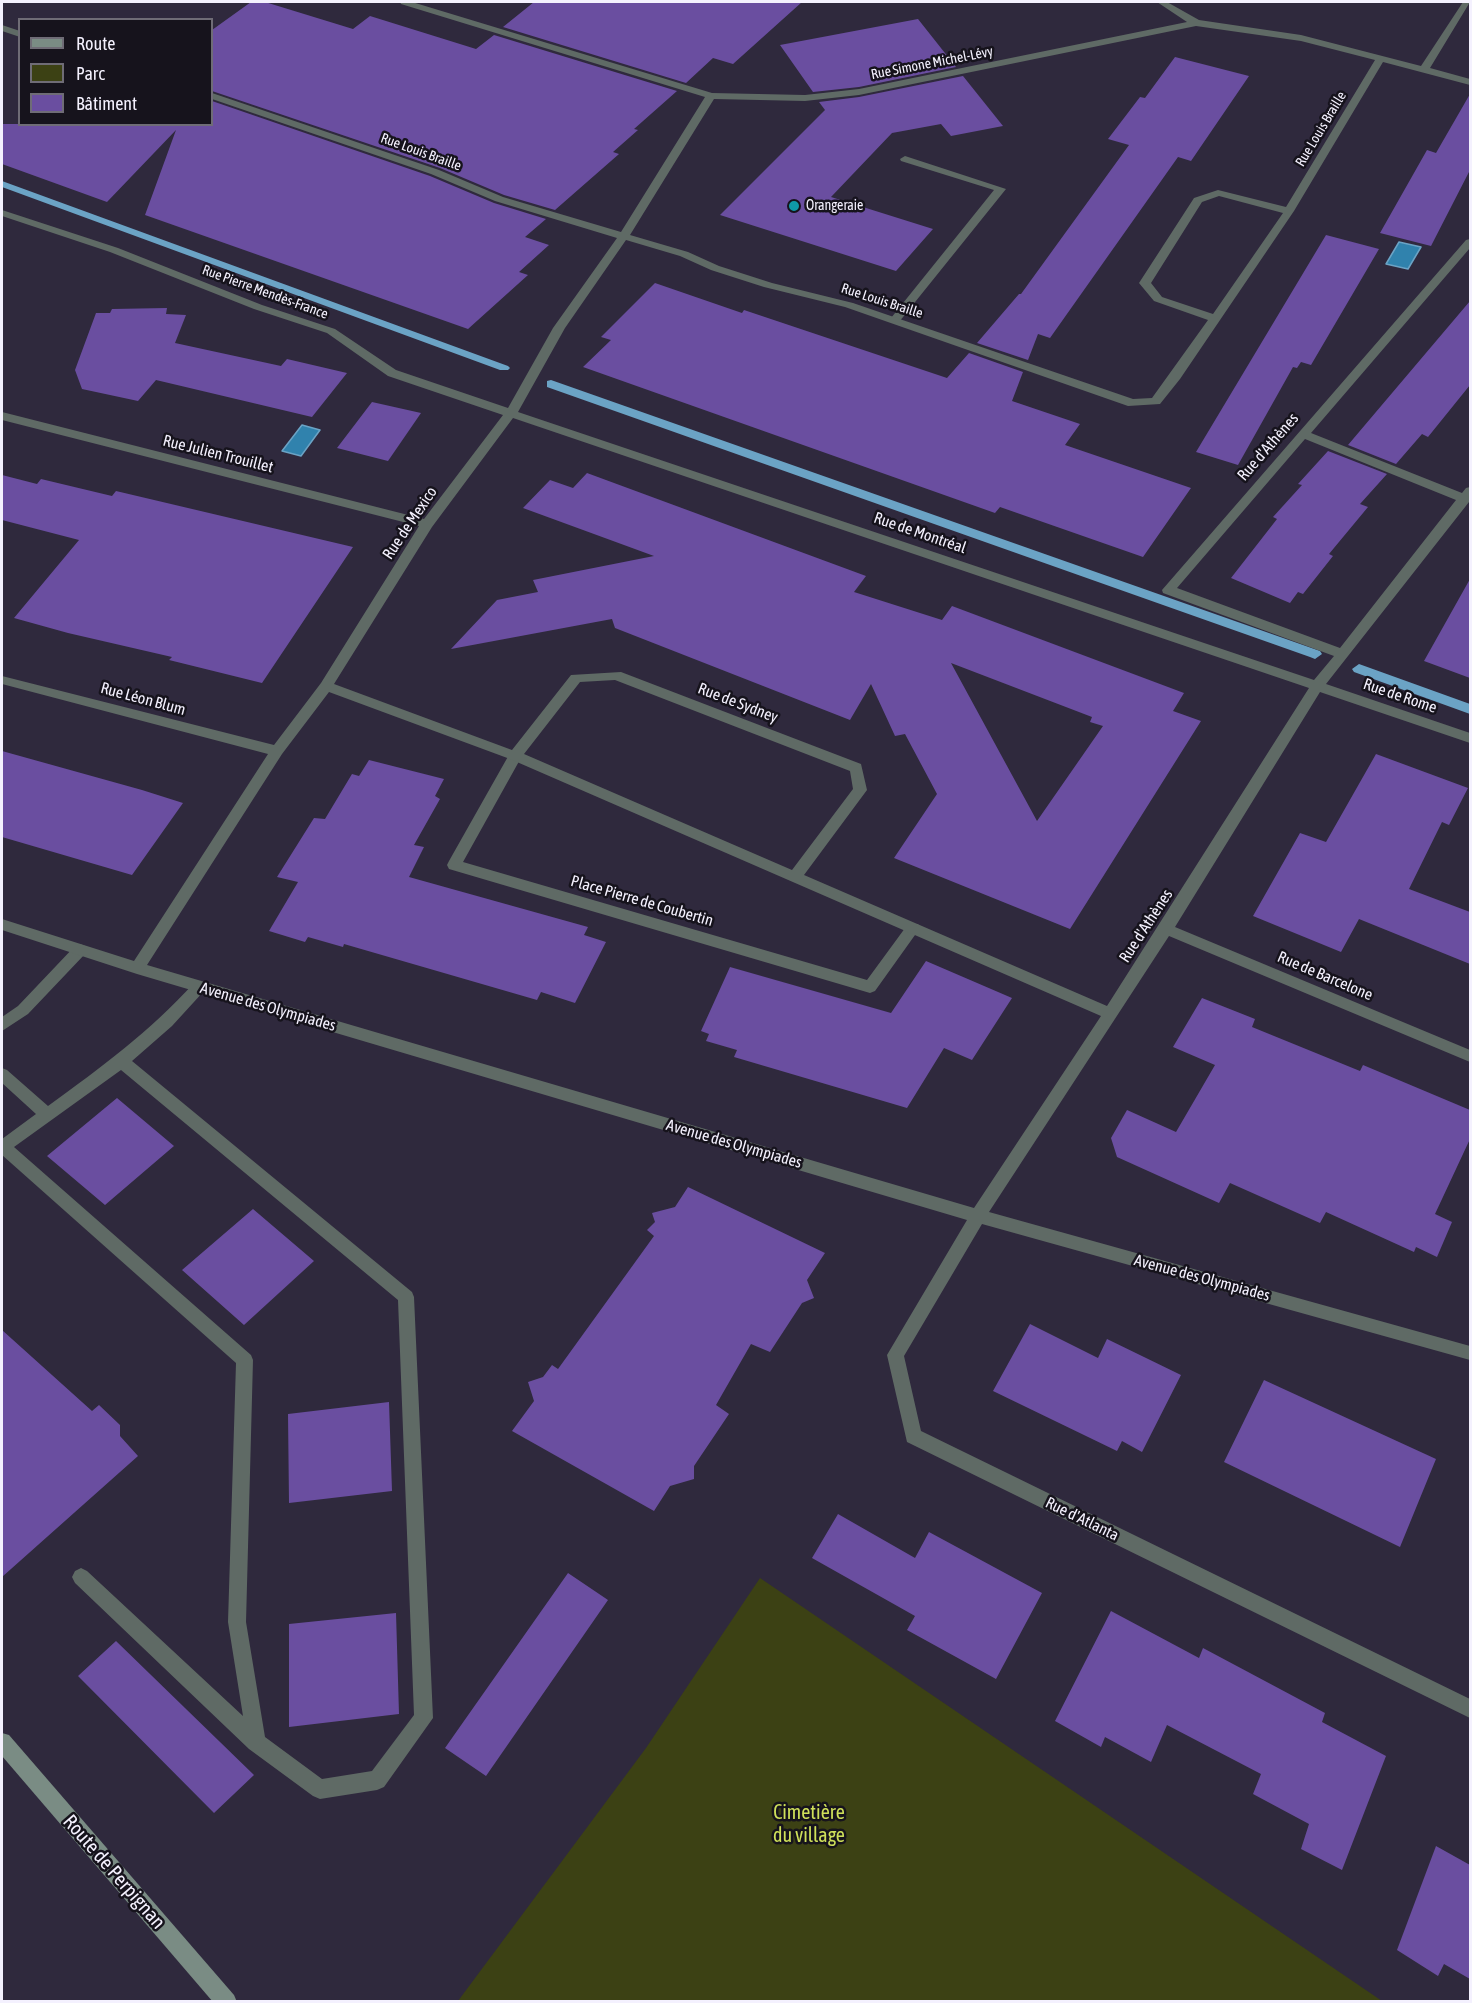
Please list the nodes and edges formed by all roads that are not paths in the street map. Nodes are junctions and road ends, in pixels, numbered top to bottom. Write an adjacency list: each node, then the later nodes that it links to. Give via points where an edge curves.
1 (404, 2): 11 (street, Rue Simone Michel-Lévy)
2 (1161, 2): 4 (street)
3 (1467, 2): 8 (street)
4 (1196, 23): 7 (street, Rue Simone Michel-Lévy, via 1301,38); 11 (street, Rue Simone Michel-Lévy, via 859,92 805,98)
5 (2, 28): 6 (street)
6 (18, 33)
7 (1380, 60): 8 (street, Rue Simone Michel-Lévy); 13 (street, Rue Louis Braille)
8 (1423, 70): 9 (street, Rue Simone Michel-Lévy)
9 (1470, 82)
10 (213, 96): 15 (street, Rue Louis Braille, via 435,172 499,199)
11 (711, 96): 15 (street, Rue de Mexico)
12 (904, 159): 18 (street, via 1001,189)
13 (1289, 212): 17 (street, Rue Louis Braille); 17 (street, via 1218,193 1198,200 1145,283 1158,299)
14 (2, 213): 19 (street, Rue Pierre Mendès-France, via 114,250 331,332 392,373)
15 (624, 236): 18 (street, Rue Louis Braille, via 684,254 725,272); 19 (street, Rue de Mexico, via 559,328)
16 (1470, 242): 21 (street, Rue d'Athènes)
17 (1215, 319): 18 (street, Rue Louis Braille, via 1156,401 1132,403)
18 (895, 320)
19 (511, 412): 23 (street, Rue de Mexico); 26 (street, Rue de Montréal)
20 (2, 416): 23 (street, Rue Julien Trouillet)
21 (1303, 434): 22 (street); 24 (street, Rue d'Athènes, via 1168,590)
22 (1468, 495): 24 (street, Rue d'Athènes)
23 (427, 524): 27 (street, Rue de Mexico)
24 (1343, 654): 26 (street, Rue d'Athènes)
25 (2, 680): 29 (street, Rue Léon Blum)
26 (1318, 685): 28 (street, Rue de Rome); 34 (street, Rue d'Athènes)
27 (326, 686): 29 (street, Rue de Mexico); 30 (street)
28 (1470, 738)
29 (277, 751): 36 (street, Rue de Mexico)
30 (515, 756): 31 (street); 31 (street, Rue de Sydney, via 576,678 616,675 856,768 860,790); 33 (street, Place Pierre de Coubertin, via 454,865 870,987)
31 (796, 876): 33 (street)
32 (2, 925): 35 (street, Avenue des Olympiades)
33 (913, 928): 38 (street)
34 (1166, 929): 38 (street, Rue d'Athènes); 40 (street, Rue de Barcelone)
35 (80, 950): 36 (street, Avenue des Olympiades); 39 (street, via 23,1011)
36 (137, 968): 37 (street, Avenue des Olympiades)
37 (200, 987): 41 (street); 45 (street, Avenue des Olympiades)
38 (1111, 1014): 45 (street, Rue d'Athènes)
39 (2, 1025)
40 (1470, 1056)
41 (121, 1061): 43 (street); 50 (street, via 406,1297 424,1718 377,1780 320,1789)
42 (2, 1074): 43 (street)
43 (48, 1113): 44 (street)
44 (2, 1148): 50 (street, via 245,1360 237,1622)
45 (978, 1216): 46 (street, Avenue des Olympiades); 48 (street, Rue d'Atlanta, via 895,1355 913,1436)
46 (1470, 1353)
47 (81, 1577): 50 (street)
48 (1470, 1709)
49 (2, 1742): 51 (main road, Route de Perpignan)
50 (256, 1742)
51 (227, 2001)

